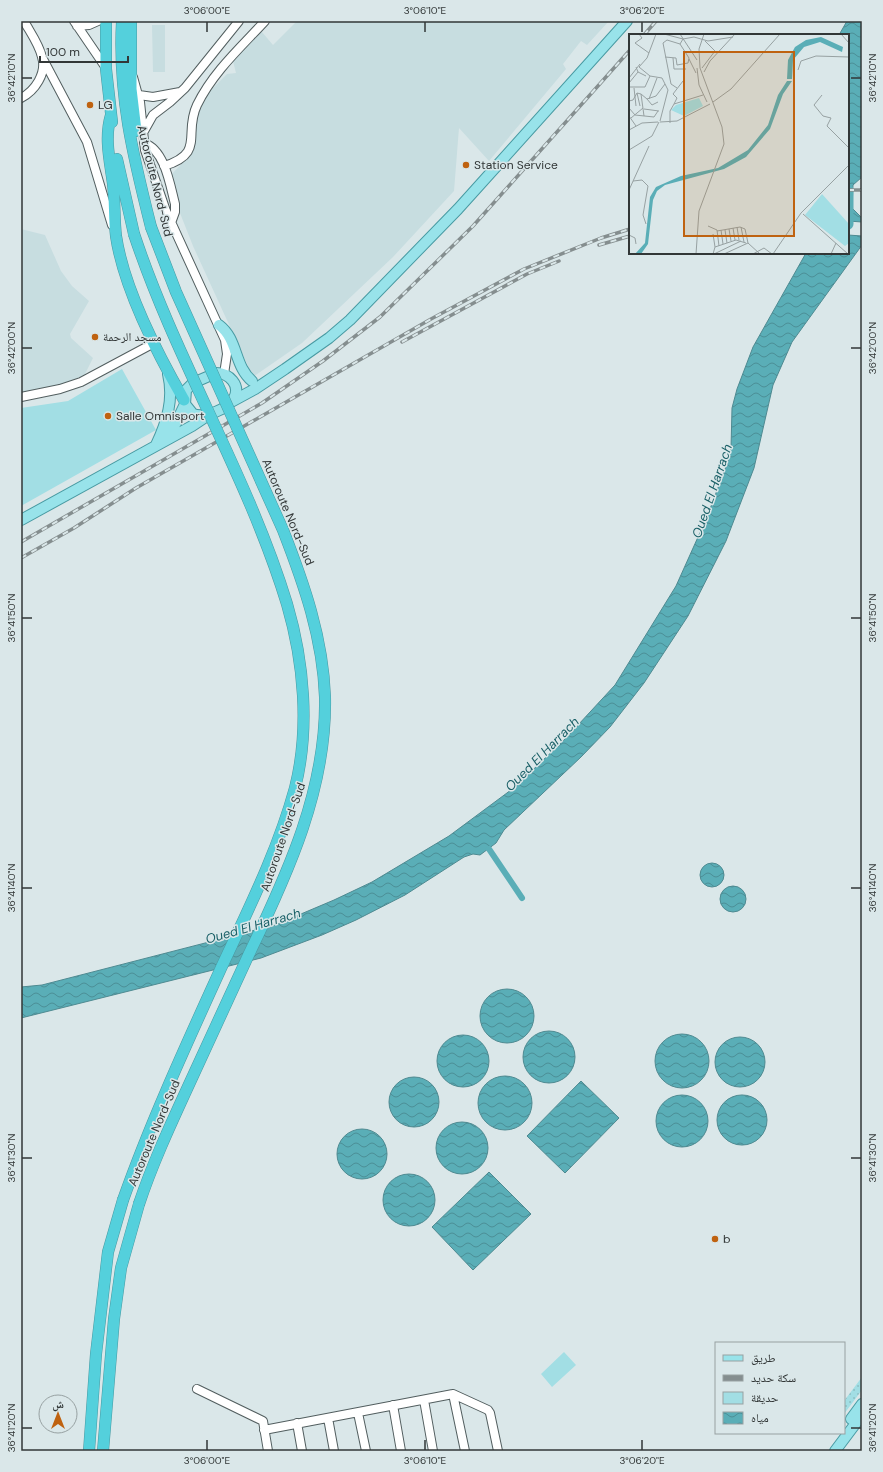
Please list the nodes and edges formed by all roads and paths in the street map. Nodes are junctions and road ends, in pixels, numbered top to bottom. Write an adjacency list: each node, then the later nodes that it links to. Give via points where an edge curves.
1 (24, 21): 10 (street)
2 (98, 21): 9 (street, via 89,25)
3 (106, 21): 11 (highway, Autoroute Nord-Sud)
4 (122, 21): 21 (highway, Autoroute Nord-Sud, via 122,89)
5 (131, 21): 12 (highway)
6 (239, 21): 13 (street)
7 (265, 21): 22 (street, via 213,78 203,94 196,107 191,145 184,157)
8 (626, 21): 28 (main road, via 458,209 386,284 329,338)
9 (76, 23): 11 (street)
10 (43, 59): 16 (street, via 40,79 35,88); 24 (street, via 87,142)
11 (106, 69): 18 (highway, Autoroute Nord-Sud)
12 (131, 73): 14 (street); 21 (highway, via 136,134)
13 (181, 92): 15 (street); 17 (street)
14 (139, 94): 15 (street); 19 (street)
15 (153, 97): 17 (street)
16 (21, 98)
17 (156, 111): 19 (street)
18 (111, 115): 24 (highway, via 108,138); 49 (highway, Autoroute Nord-Sud, bridge, via 119,171 134,234 157,298 265,543 286,604 296,642 301,676 303,725 295,786 282,832 172,1080 123,1200 108,1252 96,1354)
19 (143, 132): 20 (street)
20 (144, 143): 22 (street, via 158,152); 23 (street)
21 (133, 153): 50 (highway, Autoroute Nord-Sud, bridge, via 151,227 176,292 297,565 316,628 325,697 324,735 319,769 310,807 282,885 149,1172 139,1204 121,1268)
22 (164, 166): 23 (street, via 175,212)
23 (171, 224): 25 (street)
24 (116, 235): 26 (highway, via 130,287)
25 (219, 325): 29 (street, via 226,344); 30 (main road, via 230,335 243,370)
26 (154, 343): 27 (highway); 31 (street, via 81,382)
27 (166, 366): 32 (highway); 35 (main road, via 170,405)
28 (285, 369): 30 (main road); 33 (main road)
29 (227, 376): 30 (main road); 32 (main road, via 212,374 193,383 186,390); 33 (main road, via 236,390)
30 (252, 381)
31 (21, 397)
32 (184, 402): 34 (main road, via 193,414); 35 (main road, via 176,423)
33 (231, 402): 34 (main road)
34 (210, 414): 35 (main road)
35 (160, 443): 36 (main road)
36 (21, 520)
37 (197, 1389): 47 (street, via 263,1421)
38 (453, 1394): 39 (street); 57 (street); 58 (street, via 488,1410)
39 (424, 1400): 41 (street); 56 (street)
40 (862, 1404): 46 (main road)
41 (393, 1405): 42 (street); 55 (street)
42 (358, 1413): 44 (street); 54 (street)
43 (862, 1415): 60 (main road)
44 (328, 1418): 45 (street); 53 (street)
45 (297, 1423): 47 (street); 52 (street)
46 (845, 1428)
47 (264, 1430): 51 (street)
48 (840, 1434): 59 (main road)
49 (89, 1451)
50 (103, 1451)
51 (268, 1451)
52 (302, 1451)
53 (334, 1451)
54 (366, 1451)
55 (401, 1451)
56 (433, 1451)
57 (465, 1451)
58 (498, 1451)
59 (828, 1451)
60 (835, 1451)

